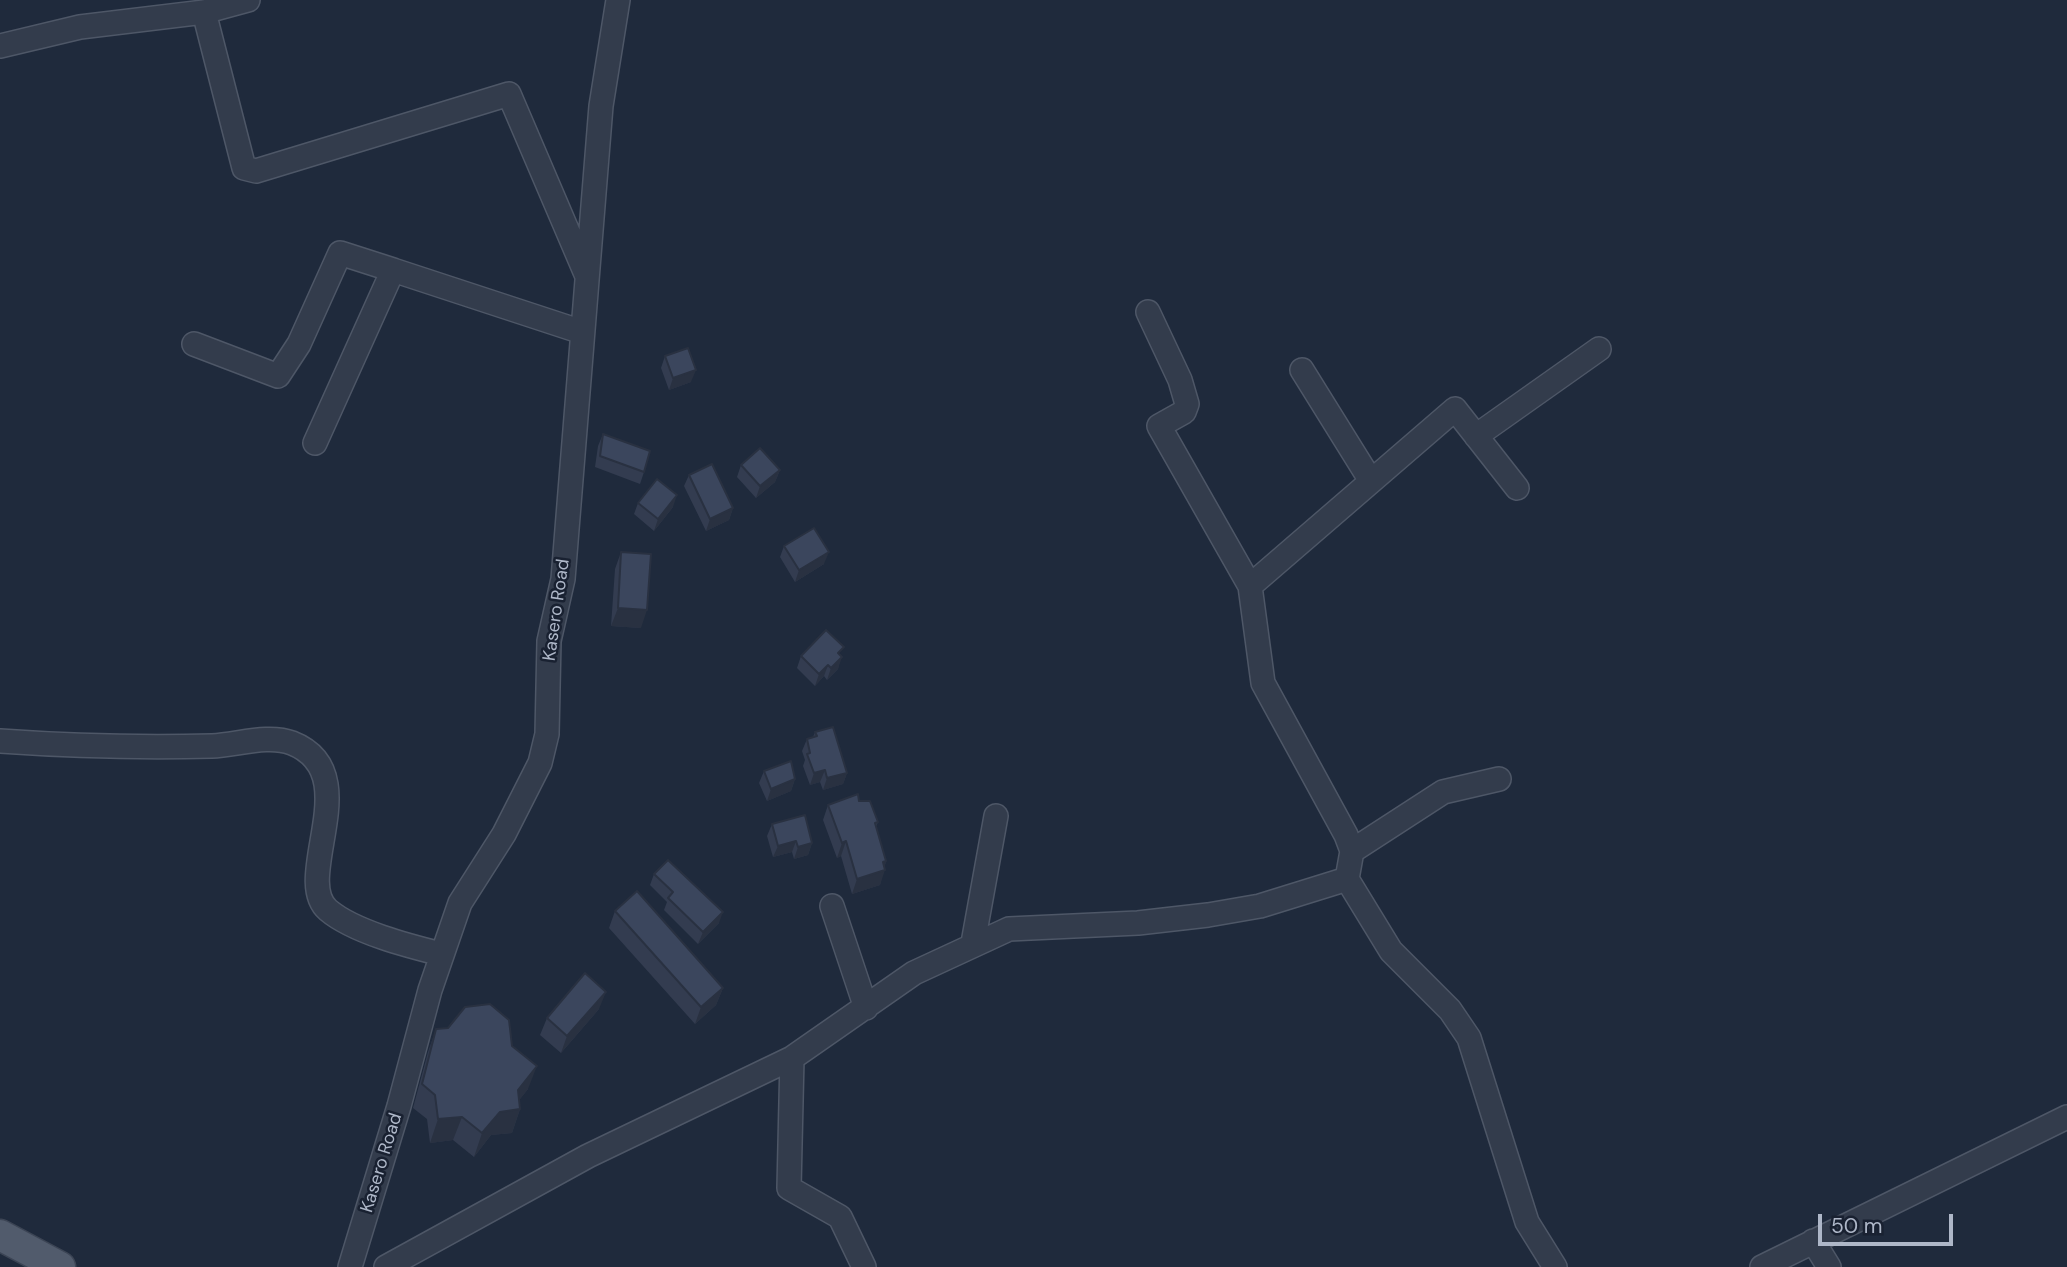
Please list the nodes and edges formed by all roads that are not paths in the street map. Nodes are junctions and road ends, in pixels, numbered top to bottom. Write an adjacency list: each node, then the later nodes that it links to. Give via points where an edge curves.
1 (248, 0): 3 (street)
2 (618, 0): 6 (street, Kasero Road, via 601,106)
3 (204, 12): 4 (street, via 80,27); 6 (street, via 244,168 256,172 509,94)
4 (0, 46)
5 (393, 270): 8 (street); 9 (street, via 340,253 299,344 278,376); 13 (street)
6 (587, 277): 8 (street, Kasero Road)
7 (1148, 312): 16 (street, via 1187,404 1184,412 1159,426)
8 (582, 332): 24 (street, Kasero Road, via 563,579 549,641 547,734 540,763 504,834 460,903)
9 (194, 344)
10 (1599, 349): 12 (street)
11 (1302, 370): 14 (street)
12 (1476, 436): 14 (street, via 1455,409); 15 (street)
13 (315, 443)
14 (1371, 481): 16 (street)
15 (1517, 488)
16 (1250, 586): 20 (street, via 1263,683)
17 (0, 741): 24 (street, via 96,748 216,746 260,740 291,743 316,758 328,788 318,893 327,909 387,941)
18 (1499, 779): 20 (street, via 1443,792)
19 (996, 816): 23 (street)
20 (1352, 851): 21 (street)
21 (1347, 879): 23 (street, via 1260,906 1208,915 1009,929); 34 (street, via 1391,951 1450,1010 1469,1038 1527,1222)
22 (832, 906): 25 (street)
23 (973, 943): 25 (street, via 914,972)
24 (441, 954): 31 (street, Kasero Road)
25 (866, 1008): 26 (street)
26 (792, 1058): 32 (street, via 587,1156); 33 (street, via 789,1188 840,1217)
27 (2067, 1117): 29 (street)
28 (0, 1235): 30 (main road)
29 (1813, 1241): 35 (street); 36 (street)
30 (60, 1267)
31 (350, 1267)
32 (386, 1267)
33 (864, 1267)
34 (1555, 1267)
35 (1762, 1267)
36 (1829, 1267)

